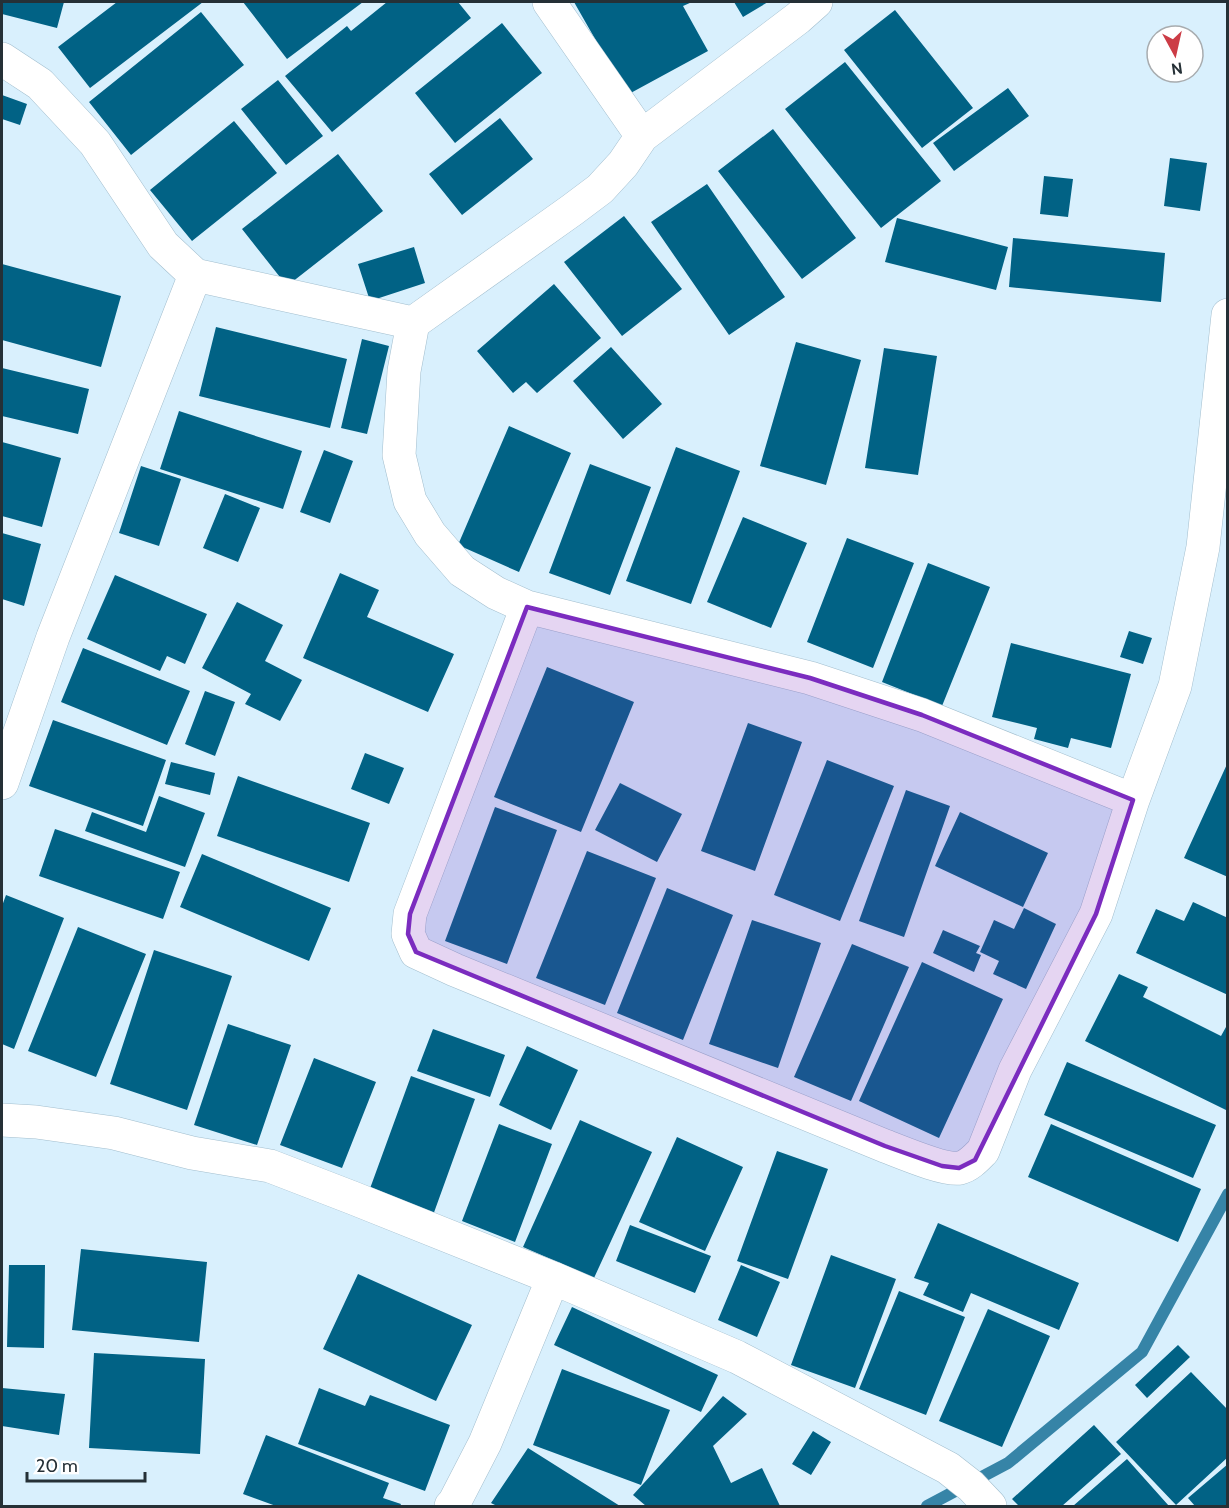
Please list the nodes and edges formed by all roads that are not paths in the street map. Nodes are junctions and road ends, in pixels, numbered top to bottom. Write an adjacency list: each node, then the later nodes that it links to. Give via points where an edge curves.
1 (549, 2): 4 (street)
2 (816, 2): 4 (street)
3 (2, 59): 5 (street, via 39,84 95,143 163,245)
4 (642, 136): 7 (street, via 600,189)
5 (195, 276): 7 (street); 9 (street, via 53,637)
6 (1227, 315): 10 (street, via 1200,558 1175,686)
7 (413, 323): 8 (street, via 404,371 399,455 410,501 430,534 462,571)
8 (527, 607): 10 (street, via 810,678 922,715); 10 (street, via 410,914 408,934 416,952 820,1120 942,1166 959,1168 983,1151 1015,1070 1096,914)
9 (2, 783)
10 (1133, 800)
11 (2, 1120): 12 (street, via 114,1133 192,1153 270,1166)
12 (553, 1278): 13 (street, via 485,1443); 14 (street, via 737,1357 948,1468)
13 (451, 1506)
14 (990, 1506)

